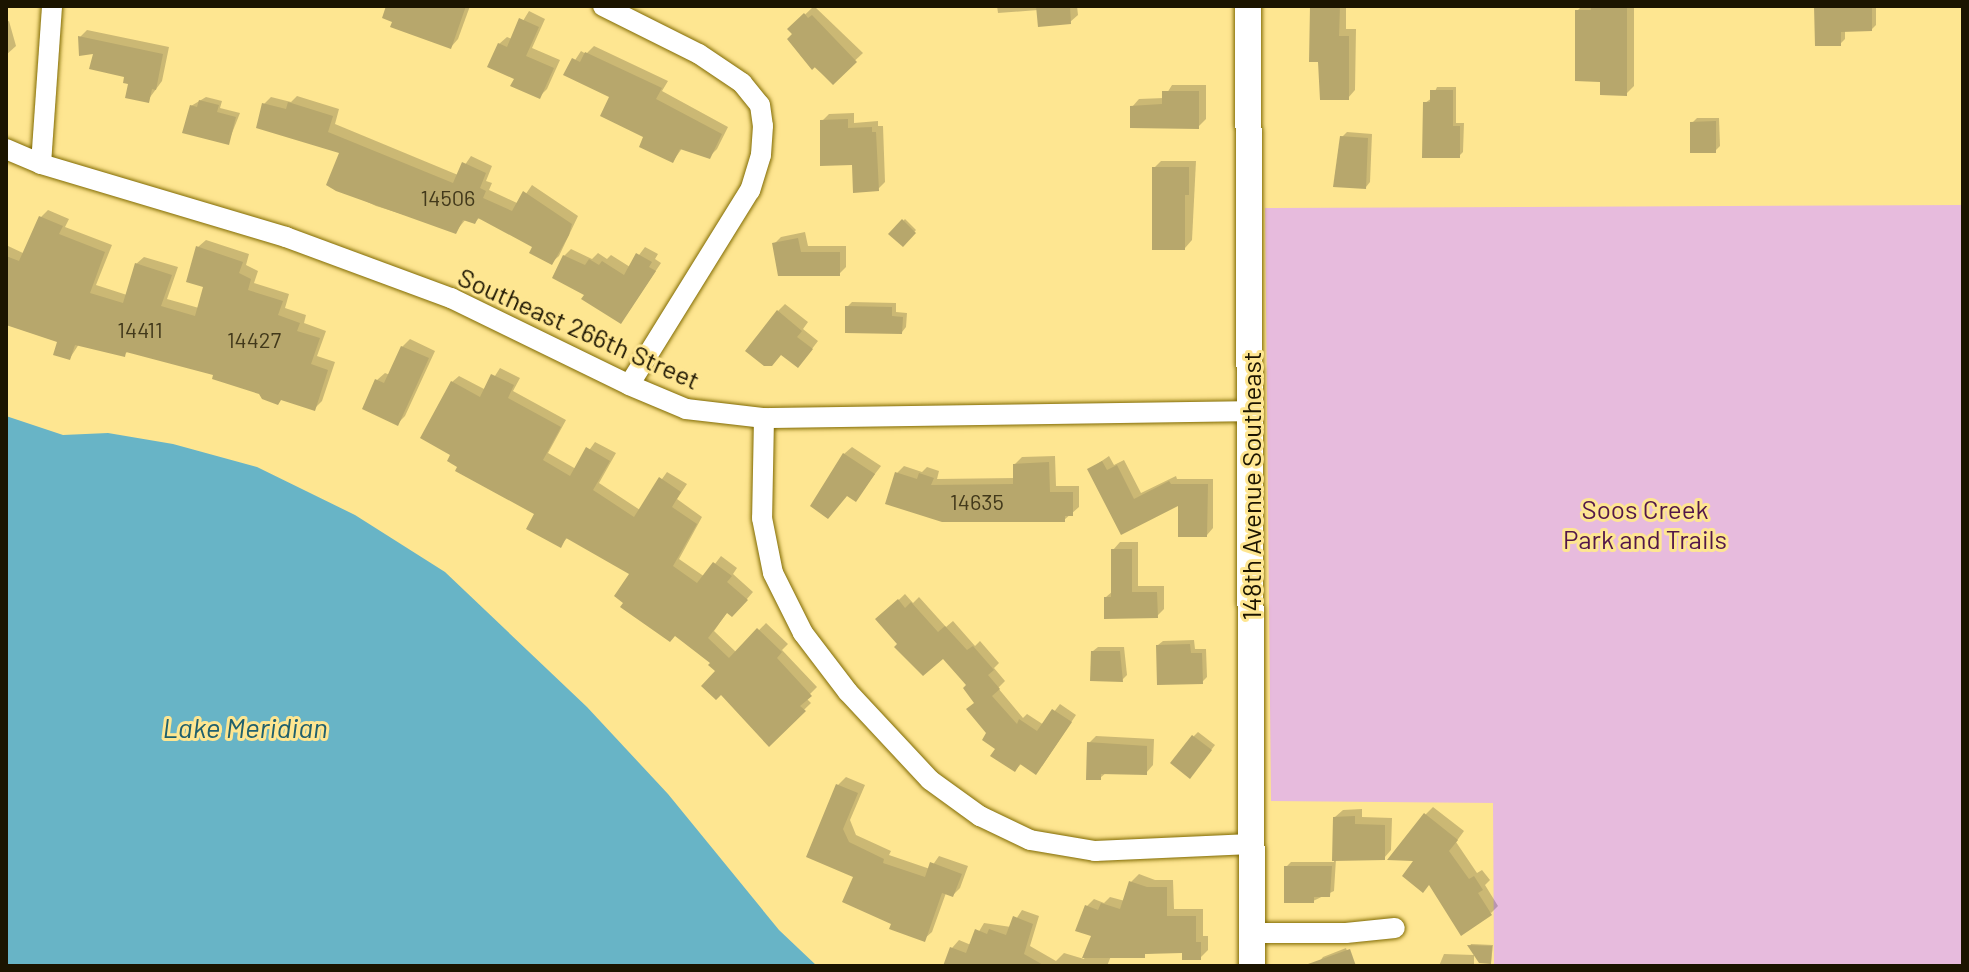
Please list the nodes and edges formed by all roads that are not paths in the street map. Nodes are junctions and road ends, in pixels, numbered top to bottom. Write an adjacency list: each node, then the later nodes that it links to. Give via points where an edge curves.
1 (52, 6): 5 (street)
2 (603, 6): 6 (street, via 699,54 742,83 760,105 763,126 750,190)
3 (1248, 6): 7 (street, 148th Avenue Southeast)
4 (6, 149): 5 (street, Southeast 266th Street)
5 (41, 164): 6 (street, Southeast 266th Street, via 286,237 451,298)
6 (629, 385): 8 (street, Southeast 266th Street, via 686,409)
7 (1250, 411): 8 (street, Southeast 266th Street); 9 (street, 148th Avenue Southeast)
8 (764, 418): 9 (street, via 762,518 773,573 821,657 930,780 980,816 1030,840 1095,851)
9 (1251, 844): 11 (street, 148th Avenue Southeast)
10 (1395, 928): 11 (street)
11 (1250, 933): 12 (street, 148th Avenue Southeast)
12 (1252, 966)

